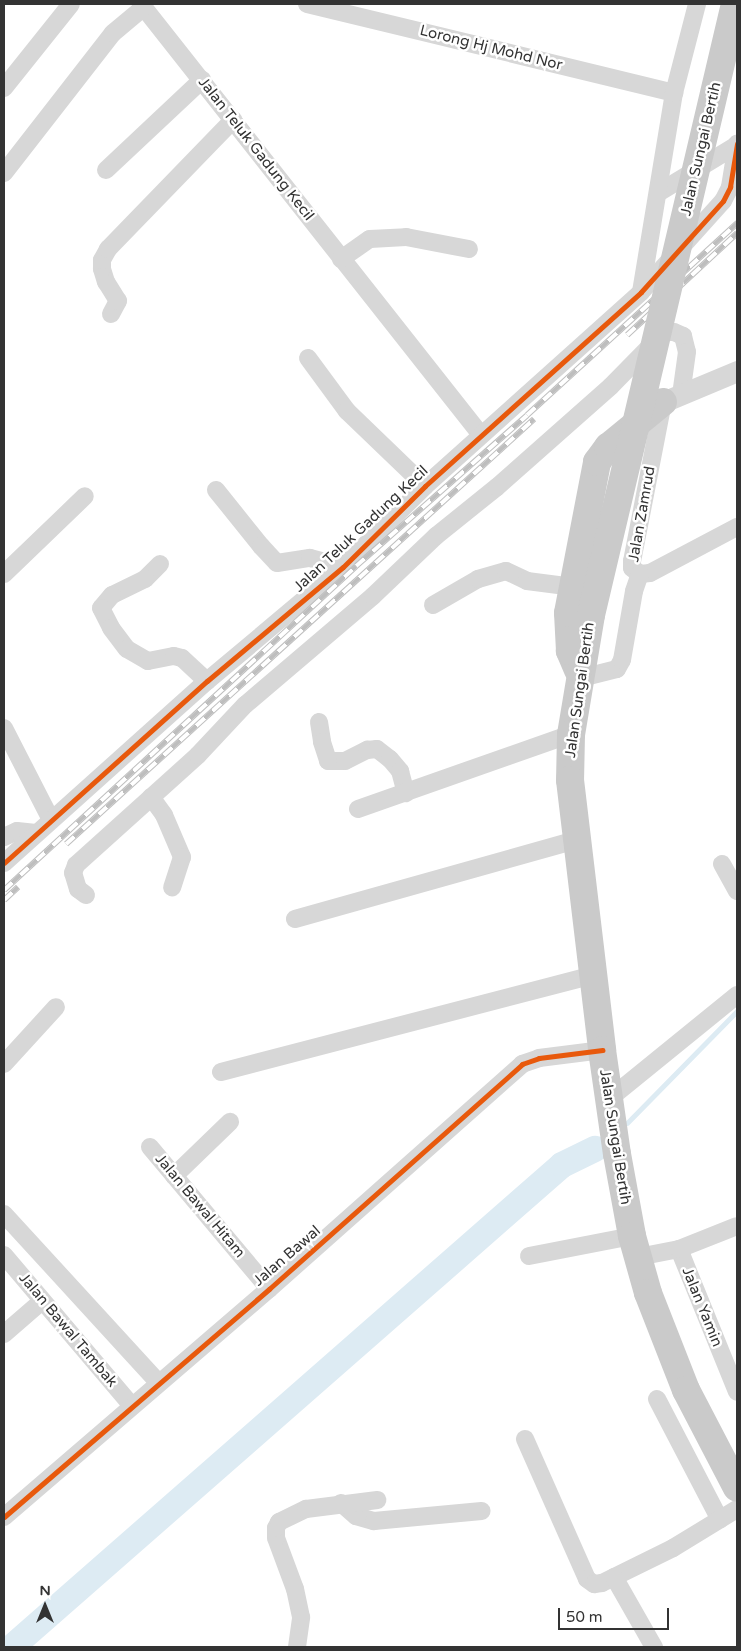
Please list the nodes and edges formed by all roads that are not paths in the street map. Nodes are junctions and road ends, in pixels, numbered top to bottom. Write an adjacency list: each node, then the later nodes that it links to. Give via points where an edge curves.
1 (71, 4): 7 (street)
2 (306, 4): 8 (street, Lorong Hj Mohd Nor)
3 (697, 4): 8 (street)
4 (735, 4): 33 (main road, Jalan Sungai Bertih, bridge, via 590,615)
5 (142, 6): 6 (street, Jalan Teluk Gadung Kecil); 12 (street, via 113,34)
6 (202, 80): 9 (street, Jalan Teluk Gadung Kecil); 11 (street)
7 (4, 88)
8 (674, 93): 14 (street)
9 (233, 120): 16 (street, Jalan Teluk Gadung Kecil); 18 (street, via 108,249 102,260 102,269 118,301)
10 (737, 145): 13 (street); 14 (street)
11 (106, 170)
12 (4, 173)
13 (734, 183): 17 (street, Jalan Teluk Gadung Kecil, via 712,214)
14 (658, 193): 17 (street)
15 (469, 249): 16 (street, via 406,238 370,240)
16 (342, 259): 22 (street, Jalan Teluk Gadung Kecil)
17 (641, 292): 22 (street, Jalan Teluk Gadung Kecil)
18 (111, 314)
19 (308, 358): 23 (street, via 347,411)
20 (737, 371): 21 (street)
21 (672, 399): 30 (street, Jalan Zamrud, via 632,561 632,568); 31 (main road, via 608,447 597,462); 39 (street, Jalan Zamrud, via 688,352 683,336 664,332 611,386 246,705 198,755)
22 (481, 435): 23 (street, Jalan Teluk Gadung Kecil)
23 (425, 486): 28 (street, Jalan Teluk Gadung Kecil)
24 (216, 490): 28 (street, via 277,563 310,558)
25 (84, 496): 29 (street)
26 (737, 527): 30 (street, Jalan Zamrud, via 670,564)
27 (160, 564): 34 (street, via 145,579 112,595 101,608 111,628 128,649 148,661 174,656 182,658)
28 (343, 568): 34 (street, Jalan Teluk Gadung Kecil)
29 (4, 574)
30 (640, 574): 33 (street, via 622,660 617,669)
31 (574, 587): 32 (street, via 527,581 506,571 478,580); 33 (main road, via 568,613 568,637)
32 (433, 605)
33 (581, 678): 37 (main road, Jalan Sungai Bertih)
34 (207, 681): 41 (street, Jalan Teluk Gadung Kecil)
35 (319, 722): 38 (street, via 328,761 345,761 367,750 377,749 400,771)
36 (4, 728): 41 (street)
37 (571, 734): 38 (street); 44 (main road, Jalan Sungai Bertih, via 570,780)
38 (406, 793): 40 (street)
39 (151, 797): 47 (street, via 164,815 182,857); 49 (street, via 76,864 73,873 78,889)
40 (358, 808)
41 (51, 820): 42 (street, Jalan Teluk Gadung Kecil)
42 (36, 833): 43 (street, via 17,831); 45 (street, Jalan Teluk Gadung Kecil)
43 (4, 837)
44 (576, 840): 50 (street); 51 (main road, Jalan Sungai Bertih)
45 (4, 863)
46 (722, 864): 48 (street)
47 (172, 887)
48 (737, 891)
49 (86, 896)
50 (295, 919)
51 (593, 975): 54 (main road, Jalan Sungai Bertih); 56 (street)
52 (737, 995): 57 (street)
53 (56, 1007): 55 (street)
54 (602, 1050): 57 (main road, Jalan Sungai Bertih); 67 (street, Jalan Bawal, via 539,1058 522,1064)
55 (4, 1064)
56 (221, 1072)
57 (608, 1099): 63 (main road, Jalan Sungai Bertih)
58 (230, 1122): 60 (street)
59 (150, 1147): 60 (street, Jalan Bawal Hitam)
60 (174, 1176): 67 (street, Jalan Bawal Hitam)
61 (4, 1214): 70 (street)
62 (737, 1226): 64 (street)
63 (635, 1247): 64 (street); 66 (street); 75 (main road, Jalan Sungai Bertih, via 648,1293 686,1390)
64 (679, 1249): 71 (street, Jalan Yamin)
65 (4, 1255): 68 (street, Jalan Bawal Tambak)
66 (529, 1256)
67 (269, 1289): 70 (street, Jalan Bawal)
68 (42, 1301): 69 (street); 73 (street, Jalan Bawal Tambak)
69 (4, 1334)
70 (159, 1382): 73 (street, Jalan Bawal)
71 (737, 1392)
72 (657, 1400): 81 (street)
73 (132, 1406): 80 (street, Jalan Bawal)
74 (525, 1439): 82 (street, via 587,1579 594,1584)
75 (737, 1488)
76 (376, 1500): 77 (street)
77 (341, 1503): 79 (street, via 356,1516 374,1522); 83 (street, via 306,1509 279,1522 276,1528 276,1538 295,1589 301,1617)
78 (737, 1509): 81 (street)
79 (482, 1511)
80 (4, 1516)
81 (720, 1520): 82 (street)
82 (614, 1577): 84 (street)
83 (297, 1647)
84 (654, 1647)

